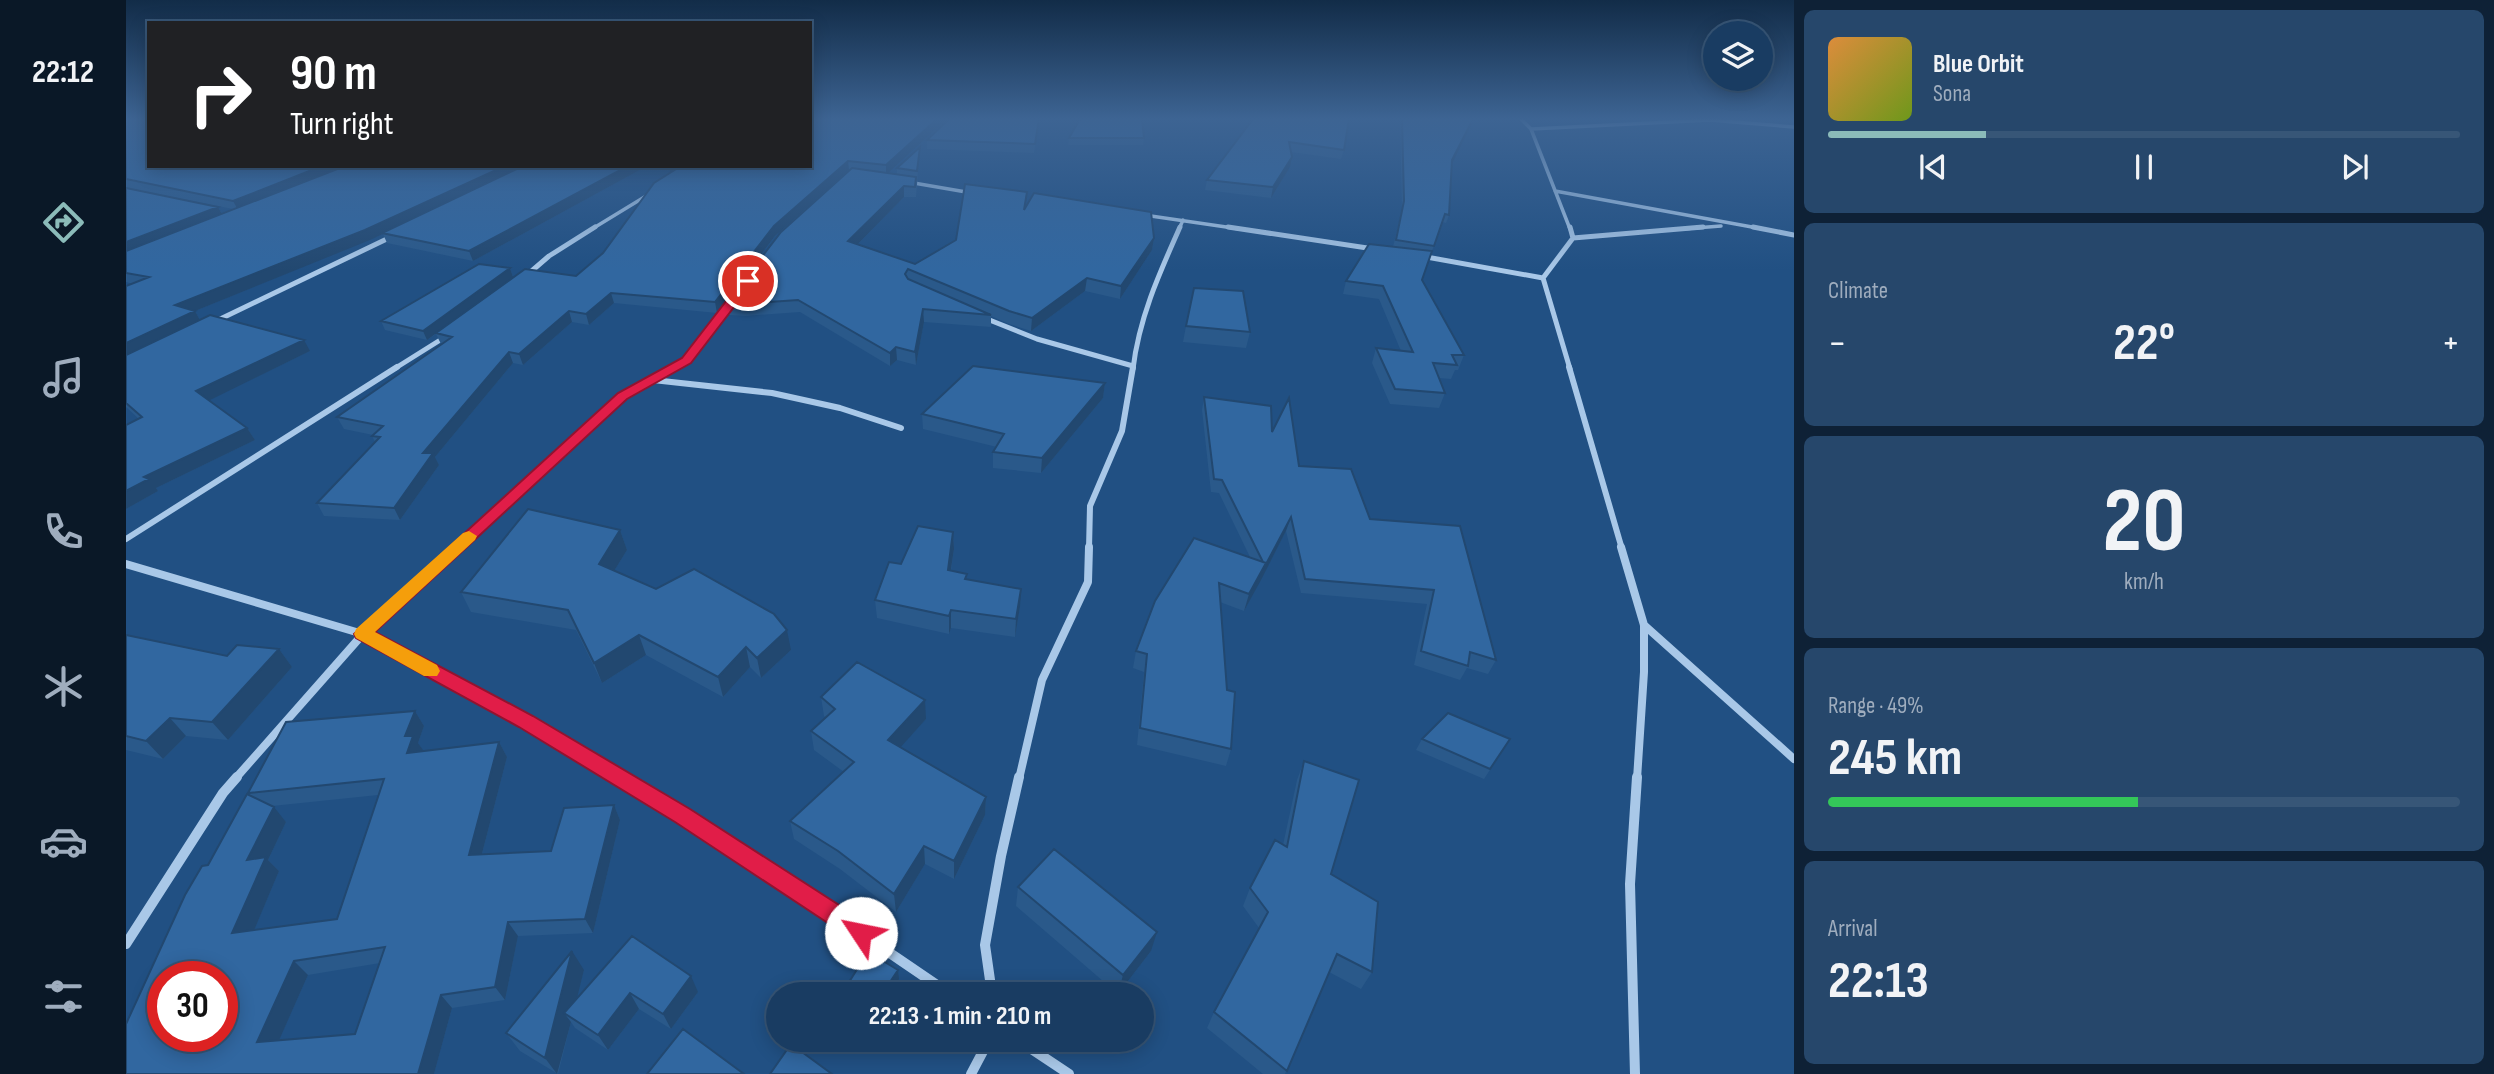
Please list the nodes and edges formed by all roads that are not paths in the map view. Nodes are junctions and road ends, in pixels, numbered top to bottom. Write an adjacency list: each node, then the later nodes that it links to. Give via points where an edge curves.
1 (1547, 169): 4 (street)
2 (901, 181): 5 (street)
3 (661, 186): 15 (street, via 549,256)
4 (1555, 191): 8 (street); 11 (street)
5 (985, 195)
6 (1130, 214): 7 (street)
7 (1183, 220): 12 (street); 20 (street, via 1150,294)
8 (1733, 225): 10 (street); 11 (street)
9 (394, 235): 18 (street)
10 (1794, 235)
11 (1573, 239): 14 (street)
12 (1378, 249)
13 (1415, 256): 14 (street)
14 (1543, 278): 25 (street)
15 (519, 281)
16 (737, 295): 21 (street, via 687,361)
17 (974, 313): 20 (street, via 1007,329)
18 (211, 324)
19 (456, 329): 23 (street)
20 (1133, 366): 30 (street, via 1122,431 1090,506 1087,582 1042,680 1001,856 985,945)
21 (653, 380): 22 (street, via 772,393); 26 (street, via 622,396)
22 (901, 428)
23 (126, 539)
24 (126, 564): 26 (street)
25 (1644, 625): 27 (street); 35 (street, via 1630,884)
26 (363, 634): 28 (street, via 223,793); 29 (street, via 526,722 727,842)
27 (1794, 759)
28 (126, 944)
29 (932, 982)
30 (990, 982)
31 (983, 1052): 33 (street)
32 (1035, 1052): 34 (street)
33 (971, 1074)
34 (1069, 1074)
35 (1634, 1074)

